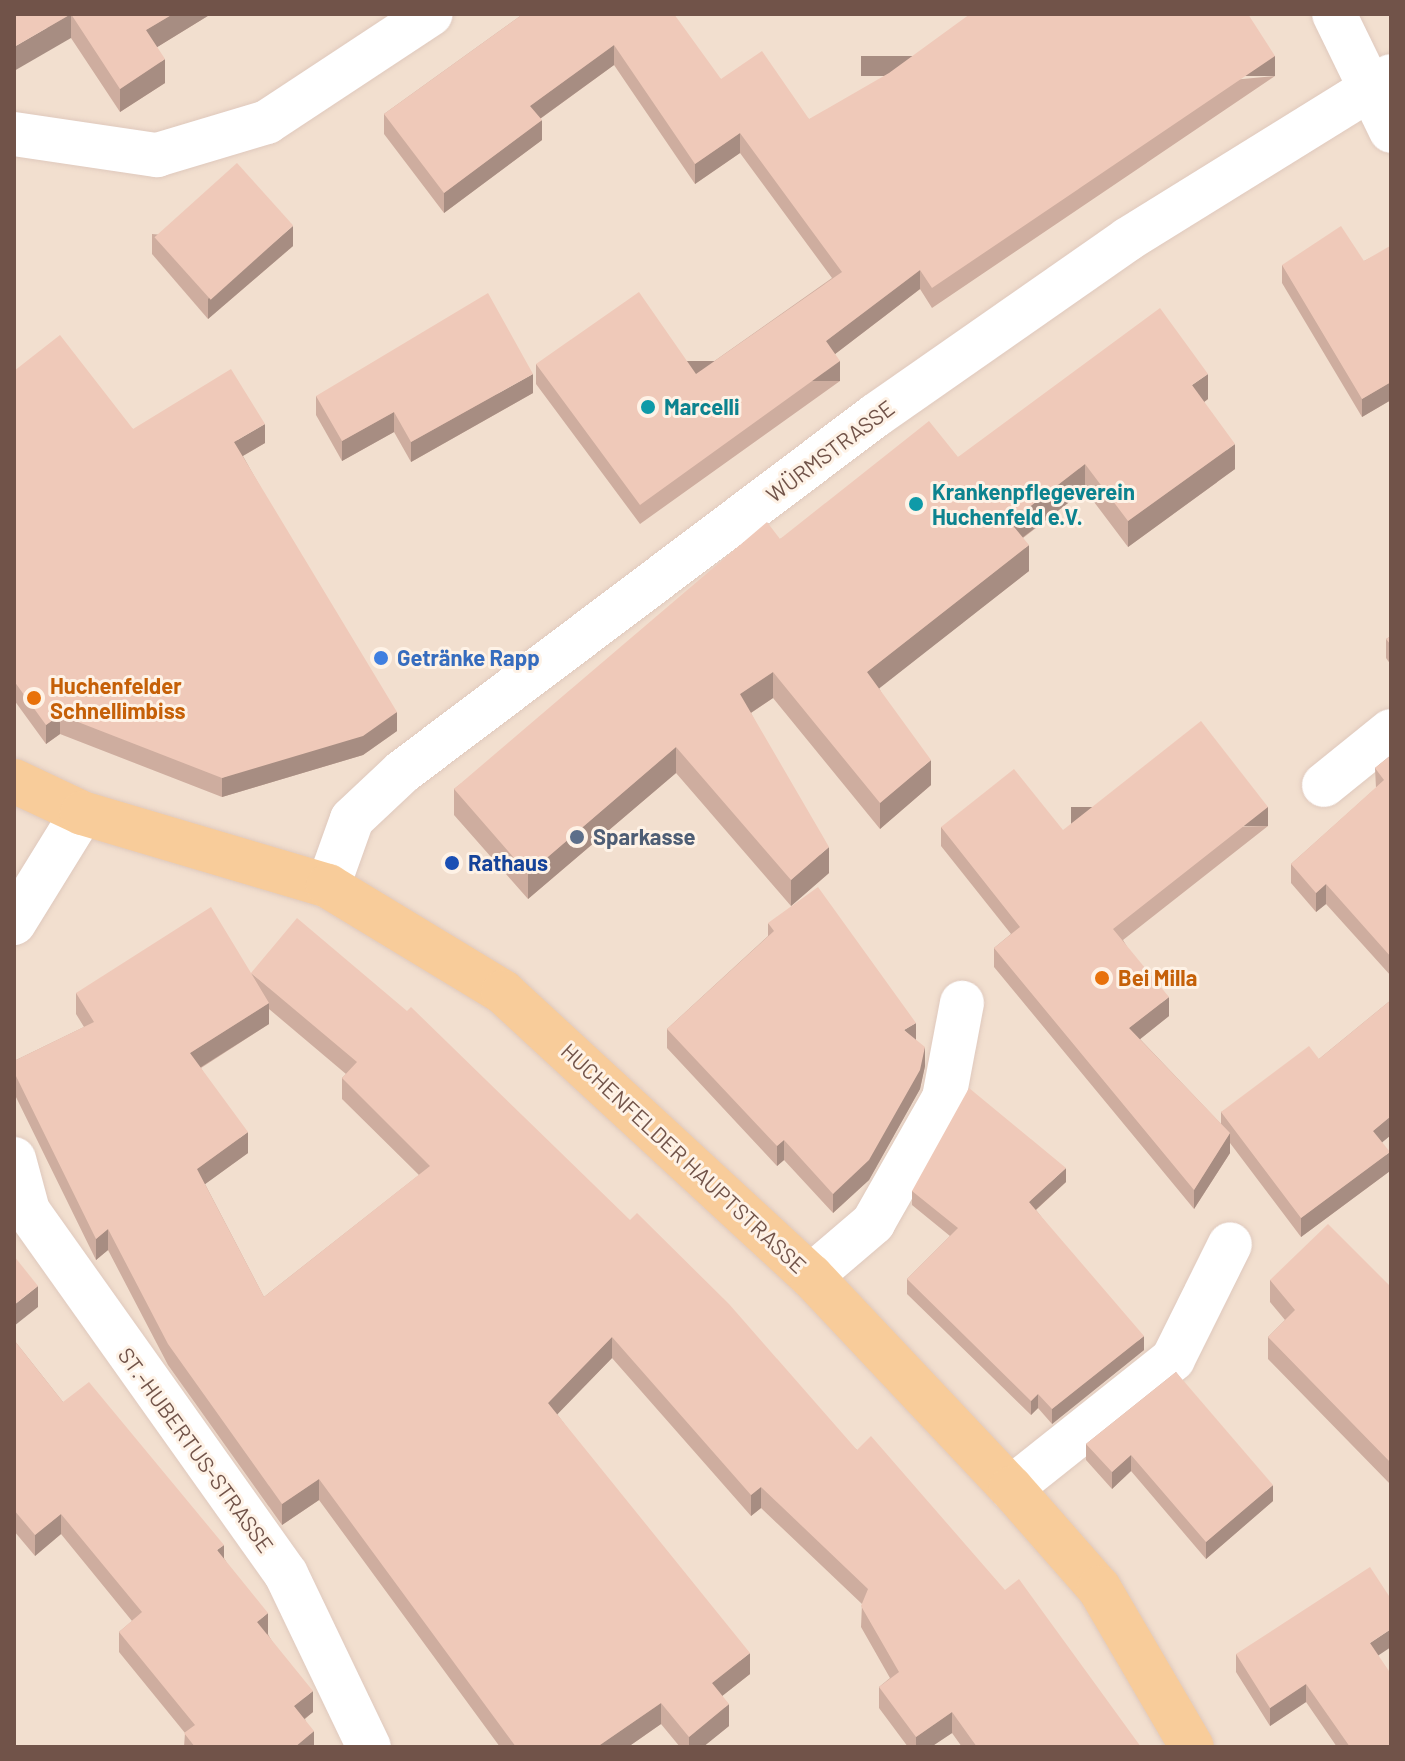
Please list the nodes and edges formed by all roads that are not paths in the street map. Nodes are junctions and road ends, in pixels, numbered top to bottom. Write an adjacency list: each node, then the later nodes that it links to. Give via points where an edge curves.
1 (431, 14): 5 (street, via 267,122 157,155)
2 (1334, 14): 3 (street)
3 (1378, 84): 4 (street); 10 (street, WÜRMSTRASSE, via 1128,239 914,389 402,772 352,819)
4 (1391, 131)
5 (14, 134)
6 (1391, 731): 8 (street)
7 (14, 781): 9 (main road, HUCHENFELDER HAUPTSTRASSE)
8 (1324, 785)
9 (82, 813): 10 (main road, HUCHENFELDER HAUPTSTRASSE); 11 (street)
10 (328, 886): 15 (main road, HUCHENFELDER HAUPTSTRASSE, via 503,992)
11 (14, 923)
12 (962, 1003): 15 (street, via 944,1098 873,1223)
13 (14, 1159): 17 (street, ST.-HUBERTUS-STRASSE, via 28,1211 286,1574)
14 (1230, 1244): 16 (street, via 1173,1359)
15 (811, 1276): 16 (main road, HUCHENFELDER HAUPTSTRASSE)
16 (1011, 1488): 18 (main road, HUCHENFELDER HAUPTSTRASSE, via 1099,1588)
17 (369, 1747)
18 (1192, 1747)

